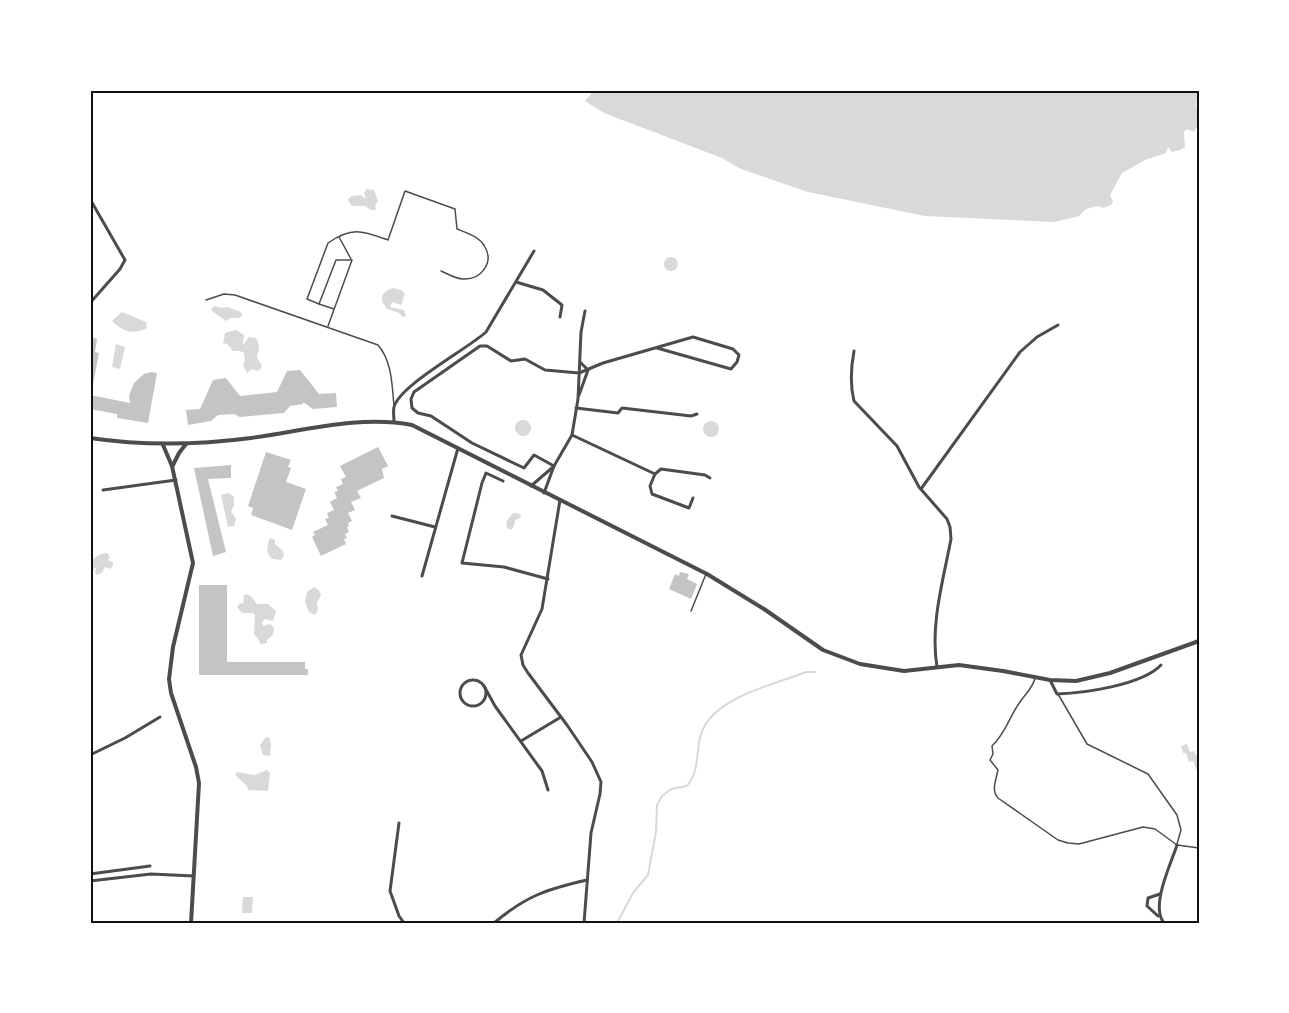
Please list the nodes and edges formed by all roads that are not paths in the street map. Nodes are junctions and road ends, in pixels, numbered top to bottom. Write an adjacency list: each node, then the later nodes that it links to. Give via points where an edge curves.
1 (90, 199): 8 (street, via 125,260)
2 (338, 236): 4 (lane); 5 (lane, via 361,231 388,240 405,191 455,209 457,229 478,238 485,247 488,260 475,277 462,279); 9 (lane, via 328,243 307,299)
3 (534, 251): 6 (street)
4 (352, 260): 9 (lane, via 336,260); 10 (lane)
5 (441, 272)
6 (516, 282): 12 (street, via 543,290 562,305); 21 (street, via 486,332 406,389)
7 (206, 300): 14 (lane, via 235,295)
8 (90, 303)
9 (319, 304): 10 (lane)
10 (334, 309): 14 (lane)
11 (585, 311): 17 (street)
12 (560, 317)
13 (1058, 325): 37 (street, via 1020,352)
14 (328, 327): 21 (lane, via 378,345 387,360)
15 (657, 348): 15 (street, via 731,369 739,355 733,349 693,337); 18 (street)
16 (854, 351): 37 (street, via 854,401 897,446)
17 (580, 362): 18 (street); 19 (street)
18 (588, 370): 19 (street); 20 (street)
19 (579, 373): 20 (street); 31 (street, via 544,370 525,359 511,361 487,346 480,346 420,387 411,399 412,408 418,413 431,416 472,443 524,468 534,455)
20 (578, 399): 22 (street)
21 (394, 407): 24 (street)
22 (576, 408): 23 (street); 25 (street)
23 (697, 414)
24 (394, 422): 27 (street, via 337,425); 29 (street, via 412,425)
25 (572, 435): 31 (street); 32 (street)
26 (90, 438): 28 (street)
27 (186, 444): 28 (street); 30 (street)
28 (163, 445): 30 (street)
29 (458, 448): 36 (street); 43 (street)
30 (172, 466): 34 (street)
31 (555, 466): 36 (street); 39 (street)
32 (655, 474): 33 (street, via 662,469); 40 (street, via 650,486 652,494 689,508)
33 (710, 478)
34 (176, 480): 38 (street); 68 (street, via 193,562 169,679 199,783)
35 (503, 481): 46 (street, via 486,473 462,563 504,567)
36 (531, 486): 39 (street)
37 (921, 489): 51 (street, via 950,527 935,624)
38 (104, 490)
39 (544, 493): 41 (street)
40 (693, 498)
41 (560, 500): 44 (street); 46 (street)
42 (392, 516): 43 (street)
43 (435, 527): 45 (street)
44 (706, 574): 47 (lane); 51 (street, via 823,650 860,664 904,671)
45 (422, 576)
46 (548, 579): 59 (street, via 542,609 521,655 528,673)
47 (691, 611)
48 (1199, 641): 49 (lane); 53 (street, via 1110,674 1076,681)
49 (1199, 646)
50 (1161, 666): 55 (street, via 1127,682)
51 (937, 667): 52 (street, via 981,667)
52 (1035, 678): 53 (street); 64 (lane, via 1004,734 992,746 990,760 998,770 994,787 998,798 1068,843 1079,844 1143,827 1155,829)
53 (1050, 680): 55 (street)
54 (484, 686): 56 (street, via 486,695); 56 (street, via 469,681 460,693 468,705); 57 (street)
55 (1057, 694): 64 (lane, via 1087,744 1148,774 1177,815 1181,831)
56 (482, 703): 57 (street)
57 (495, 706): 60 (street)
58 (160, 717): 61 (street)
59 (561, 717): 60 (street); 69 (street, via 601,782)
60 (521, 741): 62 (street, via 542,771)
61 (90, 755)
62 (548, 790)
63 (399, 822): 74 (street, via 390,891)
64 (1177, 845): 65 (lane); 71 (street)
65 (1199, 848)
66 (150, 866): 67 (street)
67 (90, 874)
68 (194, 876): 70 (street, via 151,874); 73 (street)
69 (586, 880): 75 (street, via 531,896); 76 (street)
70 (90, 881)
71 (1161, 894): 72 (street); 72 (street, via 1147,901)
72 (1159, 917): 77 (street)
73 (191, 923)
74 (405, 923)
75 (494, 923)
76 (584, 923)
77 (1164, 923)

